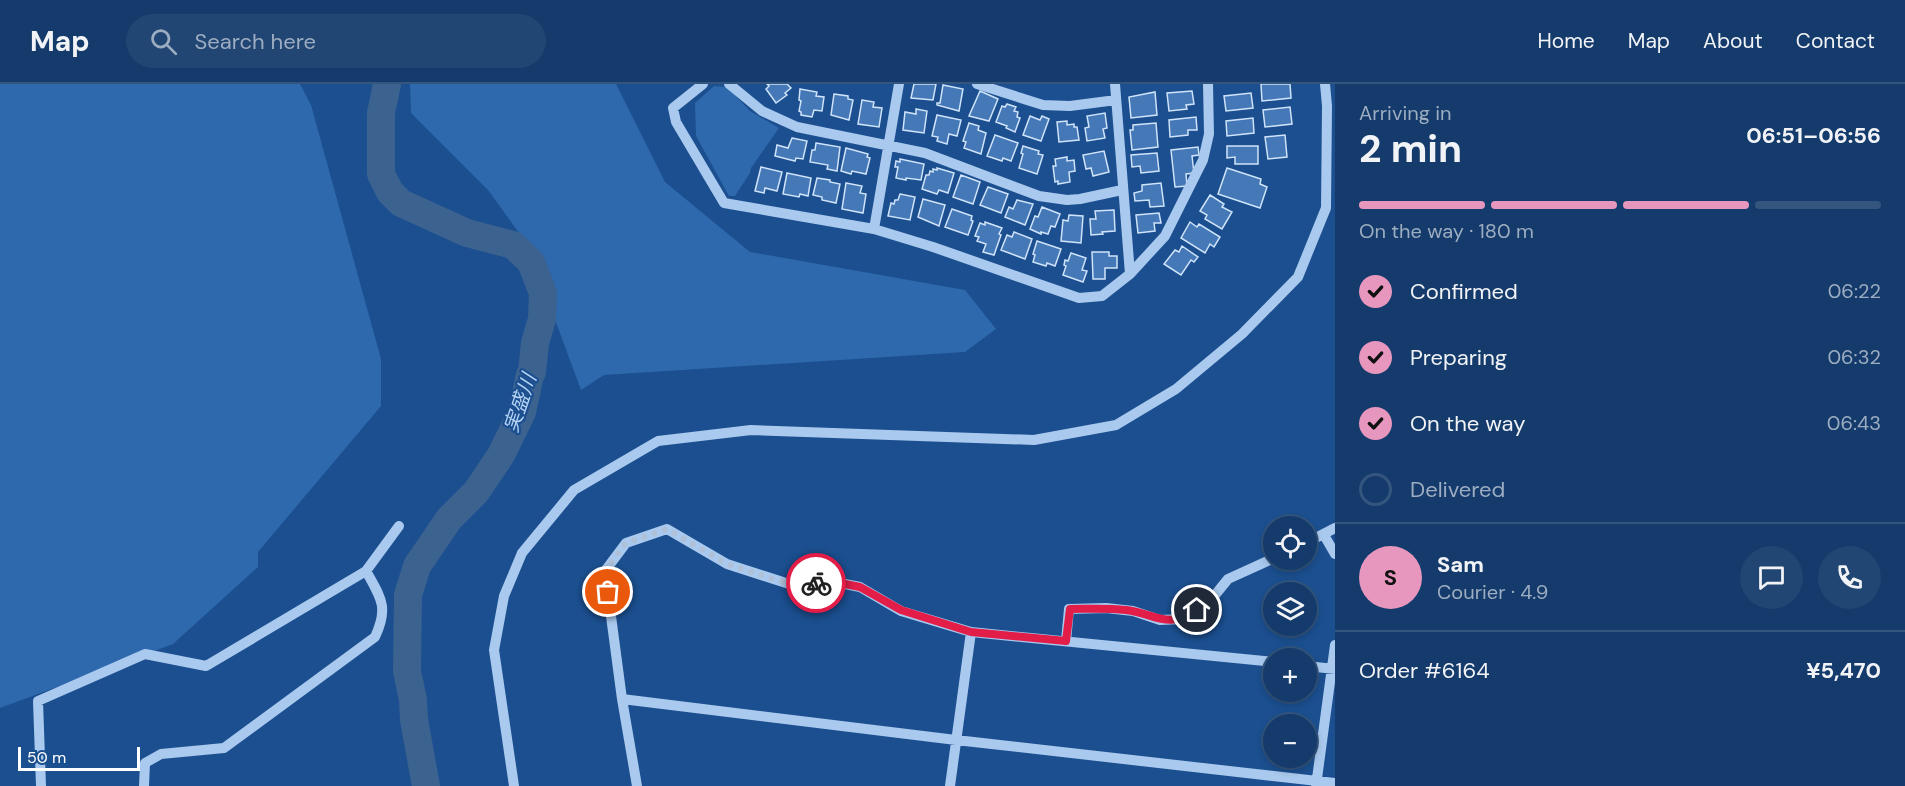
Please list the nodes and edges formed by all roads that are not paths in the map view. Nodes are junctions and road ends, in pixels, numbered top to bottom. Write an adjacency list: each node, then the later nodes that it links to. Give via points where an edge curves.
1 (703, 84): 12 (street, via 673,108 676,122 724,203)
2 (729, 84): 9 (street, via 762,111 797,127)
3 (899, 84): 9 (street)
4 (1115, 84): 8 (street)
5 (1208, 84): 13 (street, via 1209,134 1203,160 1165,236)
6 (1325, 84): 11 (street)
7 (983, 85): 8 (street, via 1043,105)
8 (1116, 100): 10 (street)
9 (888, 146): 10 (street, via 925,153 1039,195 1066,200); 12 (street)
10 (1122, 190): 13 (street)
11 (1330, 208): 33 (street, via 1298,277 1242,334 1176,389 1116,424 1034,440 751,430 658,441 574,490 522,553 504,596 494,650)
12 (874, 229): 13 (street, via 1079,298 1102,296)
13 (1130, 274)
14 (399, 526): 20 (street)
15 (1335, 528): 16 (street)
16 (1324, 535): 17 (street); 18 (street)
17 (1317, 538)
18 (1335, 554)
19 (1263, 563): 22 (street, via 1228,579 1211,600 1183,619 1160,620 1106,608 1070,609)
20 (366, 571): 31 (street, via 206,666 145,654 38,701); 32 (street, via 382,601 382,622 375,637 224,748 160,754 145,764)
21 (971, 632): 22 (street); 27 (street, via 901,610 860,587 835,582 786,583 727,564 667,529 626,543 605,571); 28 (street)
22 (1066, 641): 24 (street)
23 (1335, 645): 26 (street)
24 (1263, 661)
25 (1317, 667): 26 (street)
26 (1333, 669): 30 (street)
27 (622, 699): 28 (street); 34 (street)
28 (956, 740): 30 (street); 35 (street)
29 (1335, 783): 30 (street)
30 (1317, 784)
31 (41, 786)
32 (144, 786)
33 (514, 786)
34 (637, 786)
35 (950, 786)

